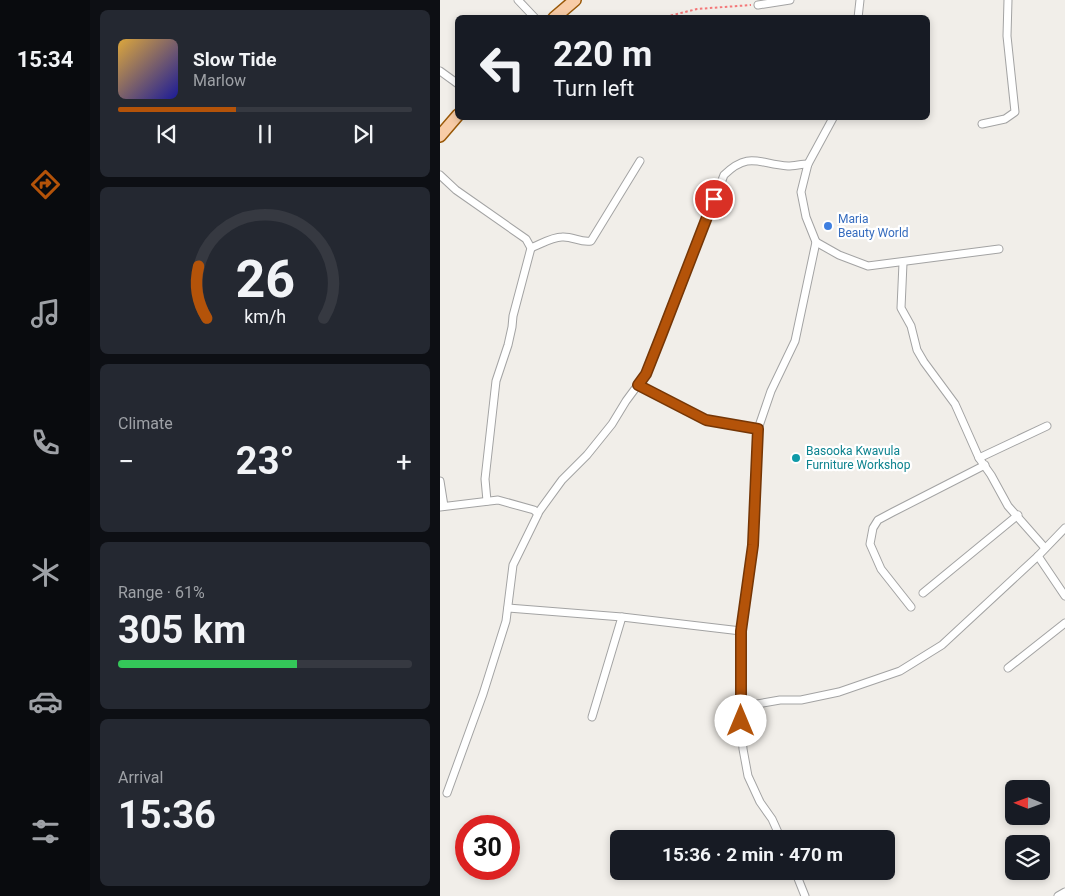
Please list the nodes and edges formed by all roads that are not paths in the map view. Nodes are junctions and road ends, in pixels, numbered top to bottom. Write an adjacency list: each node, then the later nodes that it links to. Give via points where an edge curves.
1 (518, 0): 7 (street)
2 (575, 0): 8 (main road)
3 (790, 0): 6 (street)
4 (860, 0): 9 (street)
5 (1008, 0): 14 (street, via 1007,36 1015,112 1005,119)
6 (758, 4)
7 (533, 15)
8 (558, 15)
9 (858, 15)
10 (440, 71): 11 (street)
11 (455, 82)
12 (455, 118): 15 (main road)
13 (831, 120): 17 (street)
14 (982, 124)
15 (440, 136)
16 (640, 161): 20 (street, via 591,240 586,242 564,236)
17 (808, 164): 19 (street, via 801,192); 23 (street, via 788,166 750,160 733,166 724,175 646,374)
18 (440, 175): 20 (street, via 526,239)
19 (816, 242): 22 (street, via 868,266); 25 (street, via 794,341)
20 (531, 248): 29 (street, via 496,381 485,479)
21 (998, 249): 22 (street)
22 (902, 262): 26 (street, via 901,308 924,362 955,404)
23 (638, 385): 25 (street, via 706,420); 31 (street, via 612,424 562,480)
24 (1047, 426): 26 (street)
25 (758, 429): 42 (street, via 753,545)
26 (980, 458): 27 (street)
27 (985, 465): 32 (street, via 1008,506); 38 (street, via 878,520 873,528 870,544 881,569)
28 (440, 481): 30 (street)
29 (487, 502): 30 (street); 31 (street, via 504,501)
30 (442, 506)
31 (538, 513): 39 (street, via 513,565)
32 (1018, 516): 34 (street); 36 (street)
33 (1065, 528): 34 (street)
34 (1045, 548): 35 (street)
35 (1038, 556): 37 (street); 44 (street, via 942,645 900,671 829,694)
36 (924, 593)
37 (1065, 596)
38 (911, 607)
39 (508, 608): 40 (street); 46 (street, via 484,694)
40 (622, 617): 42 (street); 45 (street)
41 (1065, 622): 43 (street)
42 (741, 631): 44 (street)
43 (1008, 668)
44 (740, 707): 47 (street, via 748,776)
45 (592, 717)
46 (447, 793)
47 (777, 830)
48 (799, 880): 50 (street)
49 (1065, 892): 51 (street)
50 (805, 896)
51 (1058, 896)

